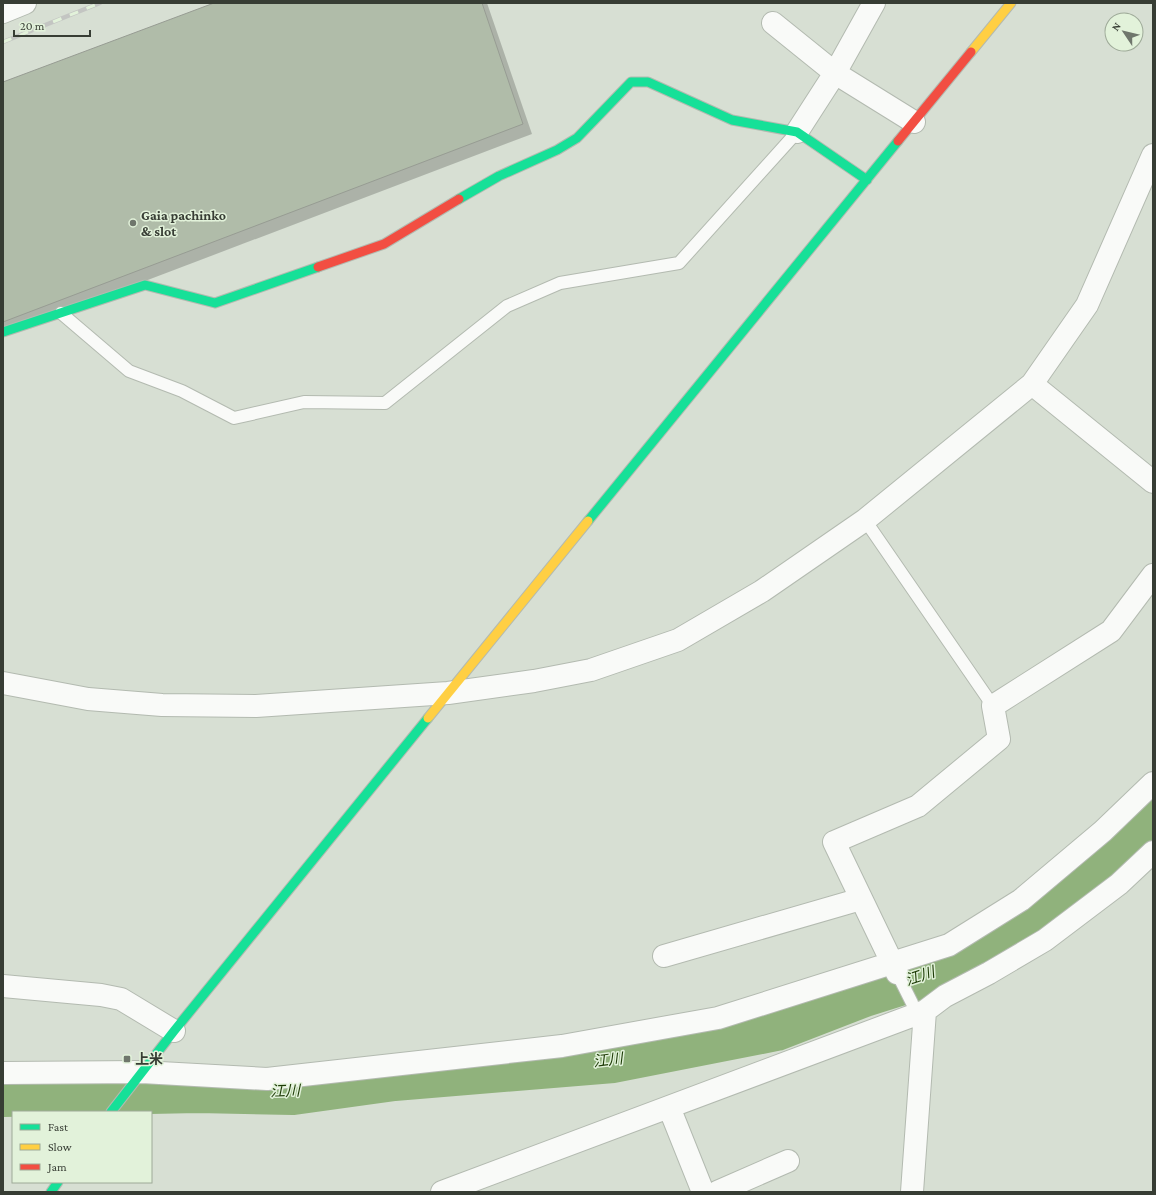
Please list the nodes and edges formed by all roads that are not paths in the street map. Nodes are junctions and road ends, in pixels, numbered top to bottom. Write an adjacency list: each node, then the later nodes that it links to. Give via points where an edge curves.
1 (25, 3): 4 (street)
2 (874, 3): 6 (street)
3 (1011, 3): 7 (street)
4 (3, 12)
5 (773, 23): 6 (street)
6 (836, 73): 7 (street); 8 (street)
7 (914, 122): 10 (street)
8 (797, 132): 10 (street); 11 (street, via 732,120 648,82 631,82 577,138 557,150 499,176 384,244 215,303 145,285); 11 (lane, via 679,263 560,283 508,306 385,403 304,402 234,418 182,391 129,371)
9 (1153, 156): 13 (street, via 1087,305)
10 (867, 180): 18 (street)
11 (61, 313): 12 (street)
12 (3, 332)
13 (1032, 384): 14 (street); 15 (street)
14 (1153, 482)
15 (865, 520): 18 (street, via 762,591 678,640 591,670); 19 (lane)
16 (1153, 575): 19 (street, via 1111,631)
17 (3, 683): 18 (street, via 88,699 162,705 256,706)
18 (448, 693): 27 (street)
19 (993, 706): 22 (street, via 999,738 918,806 834,842)
20 (1153, 783): 24 (street, via 1103,831 1021,900 949,945)
21 (1153, 852): 26 (street, via 1119,884 1045,940 989,973)
22 (861, 899): 23 (street); 24 (street)
23 (664, 956)
24 (895, 968): 26 (lane); 29 (street, via 718,1018 562,1046 267,1079)
25 (3, 986): 27 (street, via 101,995 121,1000)
26 (919, 1007): 30 (street); 38 (street)
27 (174, 1031): 29 (street)
28 (3, 1073): 29 (street)
29 (139, 1076): 31 (street)
30 (669, 1107): 35 (street); 36 (street)
31 (112, 1111)
32 (788, 1161): 37 (street)
33 (57, 1183): 34 (street)
34 (50, 1192)
35 (442, 1192)
36 (703, 1192)
37 (717, 1192)
38 (912, 1192)

